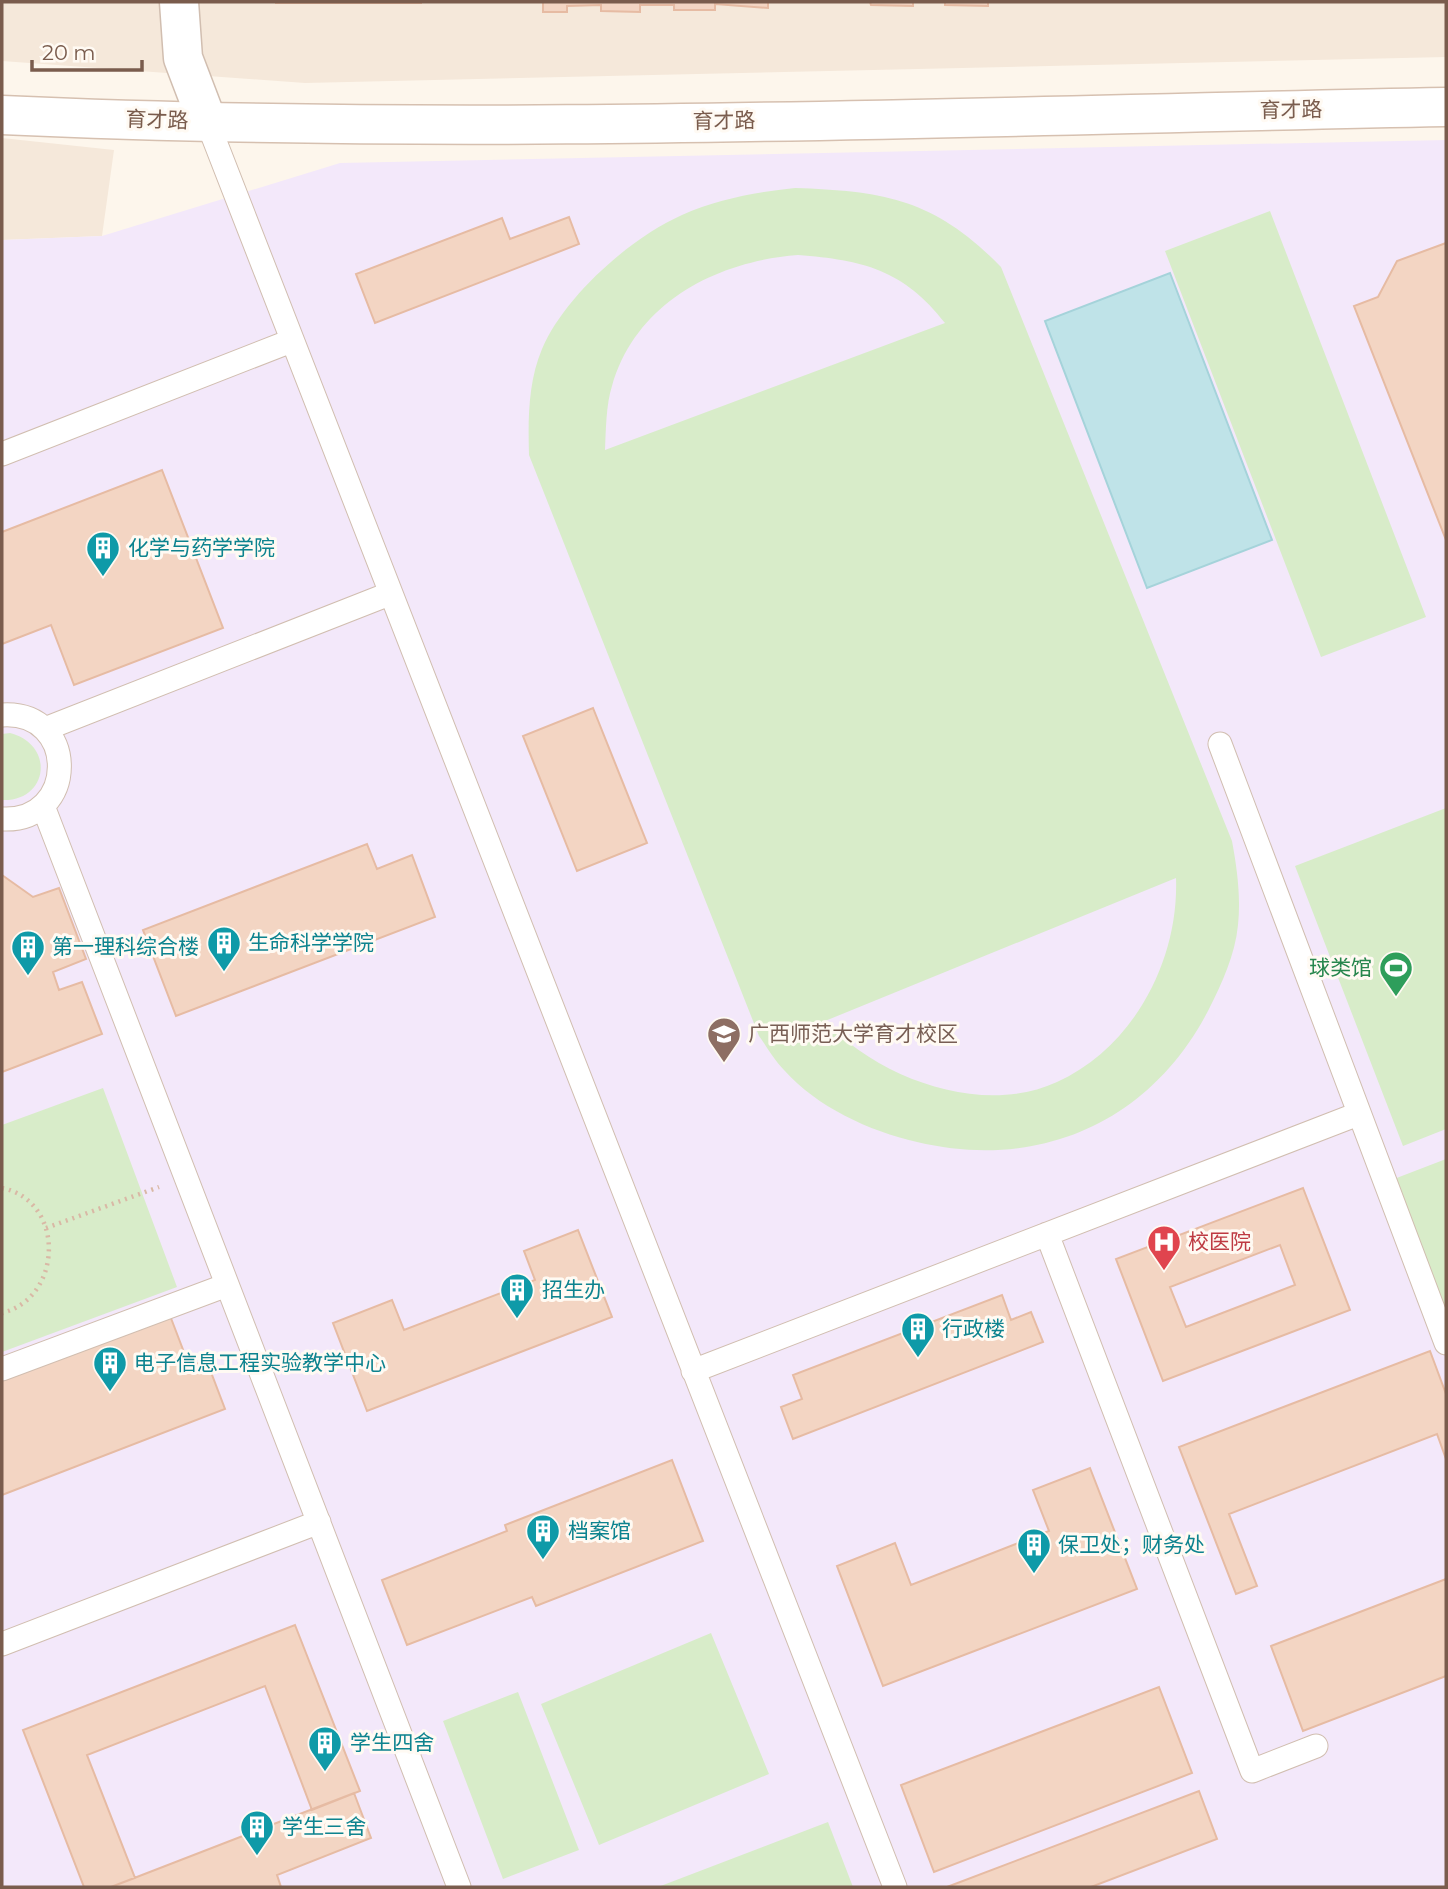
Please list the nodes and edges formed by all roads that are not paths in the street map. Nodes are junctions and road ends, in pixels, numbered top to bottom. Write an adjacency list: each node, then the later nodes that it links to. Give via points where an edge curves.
1 (179, 2): 4 (main road, via 183,58)
2 (1446, 107): 4 (main road, 育才路, via 534,124)
3 (2, 115): 4 (main road, 育才路)
4 (207, 121): 5 (lane)
5 (291, 341): 6 (lane); 7 (lane)
6 (2, 454)
7 (389, 594): 9 (lane); 18 (lane)
8 (2, 715): 9 (lane, via 30,719)
9 (45, 729): 11 (lane, via 56,745 60,769 54,793)
10 (1220, 744): 13 (lane)
11 (43, 806): 12 (lane, via 29,815); 15 (lane)
12 (2, 819)
13 (1358, 1114): 14 (lane); 16 (lane)
14 (1046, 1234): 18 (lane); 21 (lane, via 1252,1771)
15 (228, 1285): 17 (lane); 19 (lane)
16 (1446, 1343)
17 (2, 1369)
18 (693, 1371): 23 (lane)
19 (319, 1522): 20 (lane); 22 (lane)
20 (2, 1644)
21 (1316, 1746)
22 (459, 1887)
23 (895, 1887)

